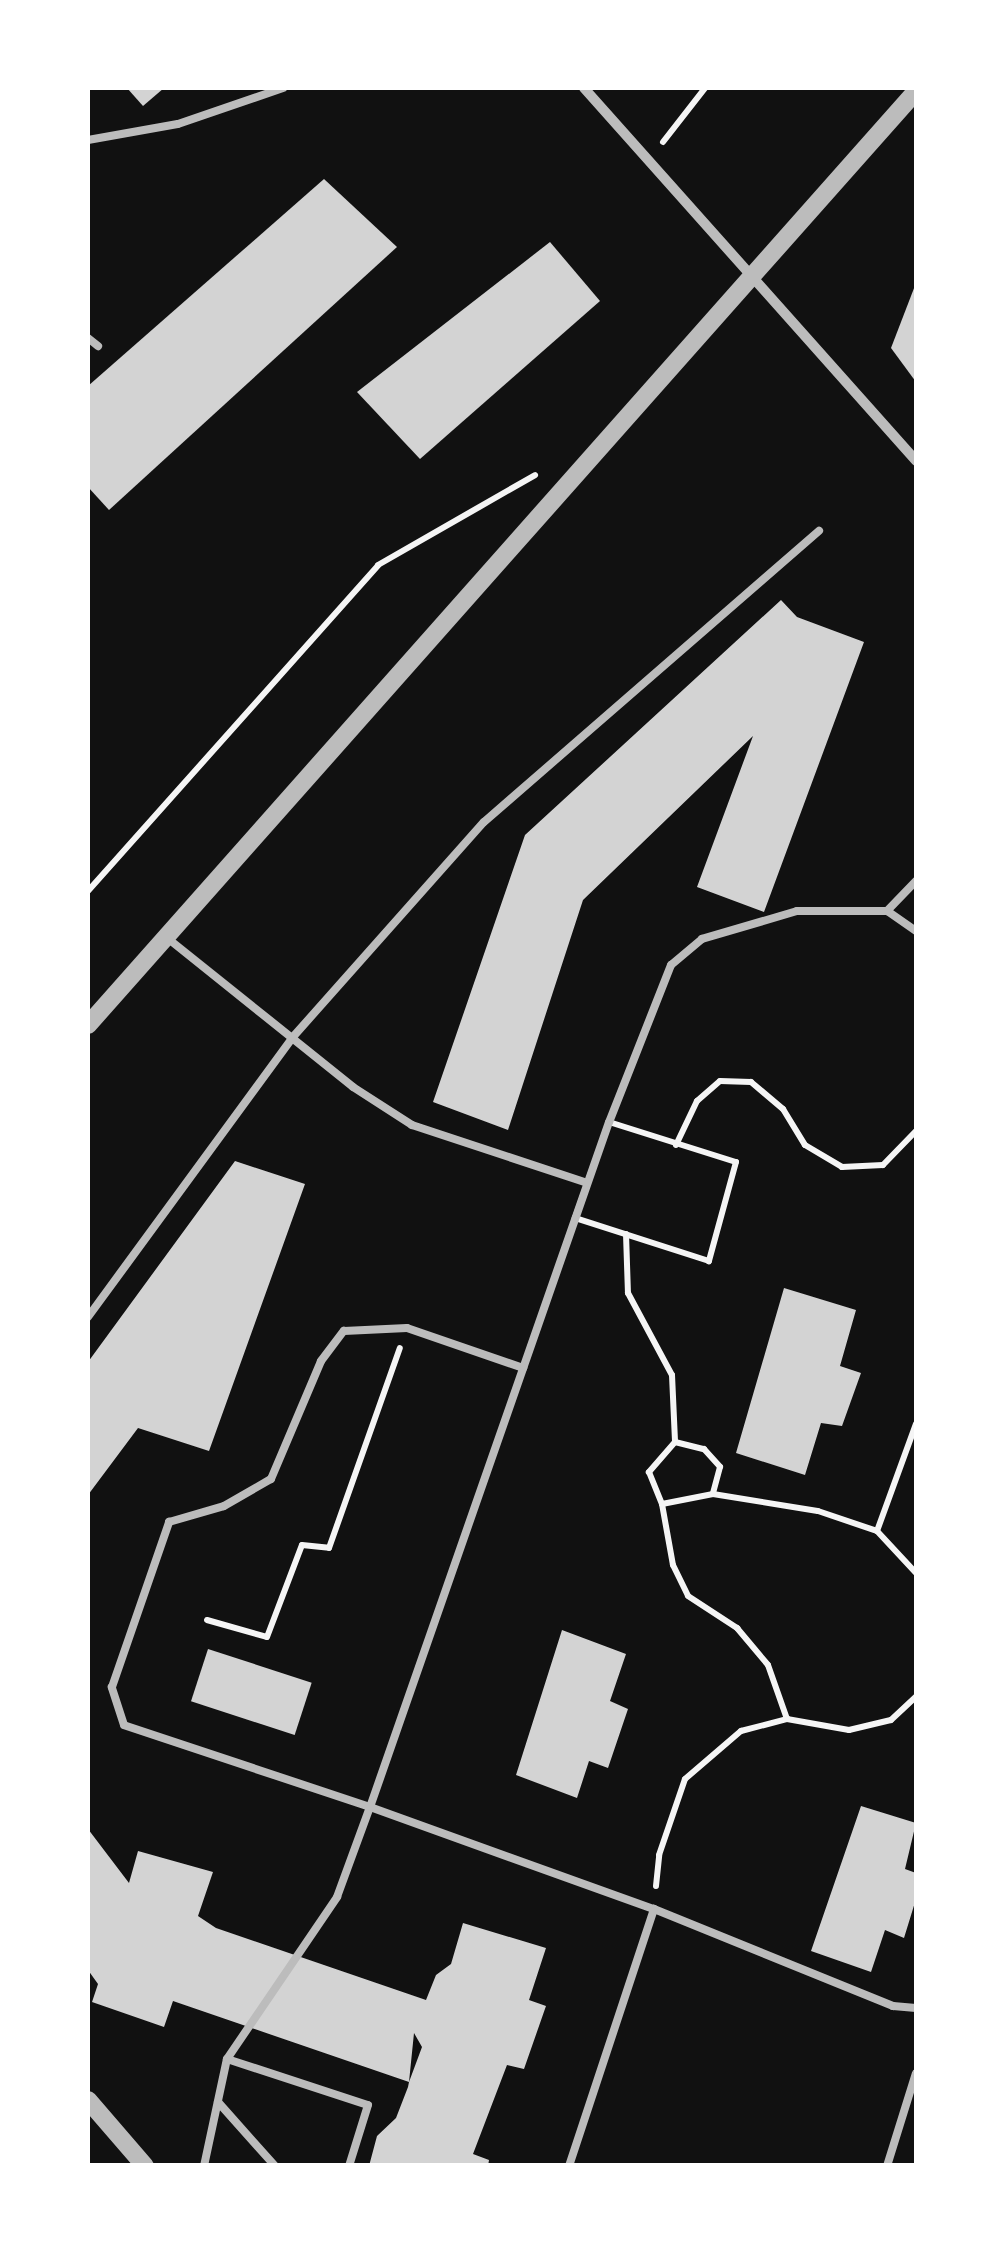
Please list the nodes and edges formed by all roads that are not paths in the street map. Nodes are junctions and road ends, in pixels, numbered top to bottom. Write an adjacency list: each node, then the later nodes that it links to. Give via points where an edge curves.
1 (283, 88): 4 (lane, via 178,124)
2 (584, 88): 5 (street)
3 (916, 91): 5 (street)
4 (88, 140)
5 (752, 277): 8 (street); 13 (street)
6 (88, 338): 7 (lane)
7 (98, 346)
8 (916, 461)
9 (819, 531): 15 (lane, via 484,822)
10 (916, 881): 11 (lane)
11 (887, 911): 12 (lane); 16 (lane, via 797,912 702,939 670,965)
12 (916, 931)
13 (166, 937): 14 (street); 15 (lane)
14 (88, 1025)
15 (292, 1038): 16 (lane, via 412,1126); 17 (lane)
16 (587, 1183): 18 (lane)
17 (88, 1317)
18 (523, 1368): 19 (lane); 19 (lane, via 407,1328 344,1331 321,1361 271,1478 224,1506 169,1522 112,1687 124,1726)
19 (370, 1807): 20 (lane); 22 (lane, via 337,1897)
20 (654, 1909): 21 (lane, via 893,2006); 30 (lane)
21 (916, 2008)
22 (227, 2059): 25 (lane); 29 (lane, via 368,2105)
23 (916, 2073): 31 (lane)
24 (88, 2100): 26 (street)
25 (218, 2102): 27 (lane); 28 (lane)
26 (145, 2166)
27 (204, 2166)
28 (276, 2166)
29 (349, 2166)
30 (569, 2166)
31 (887, 2166)

